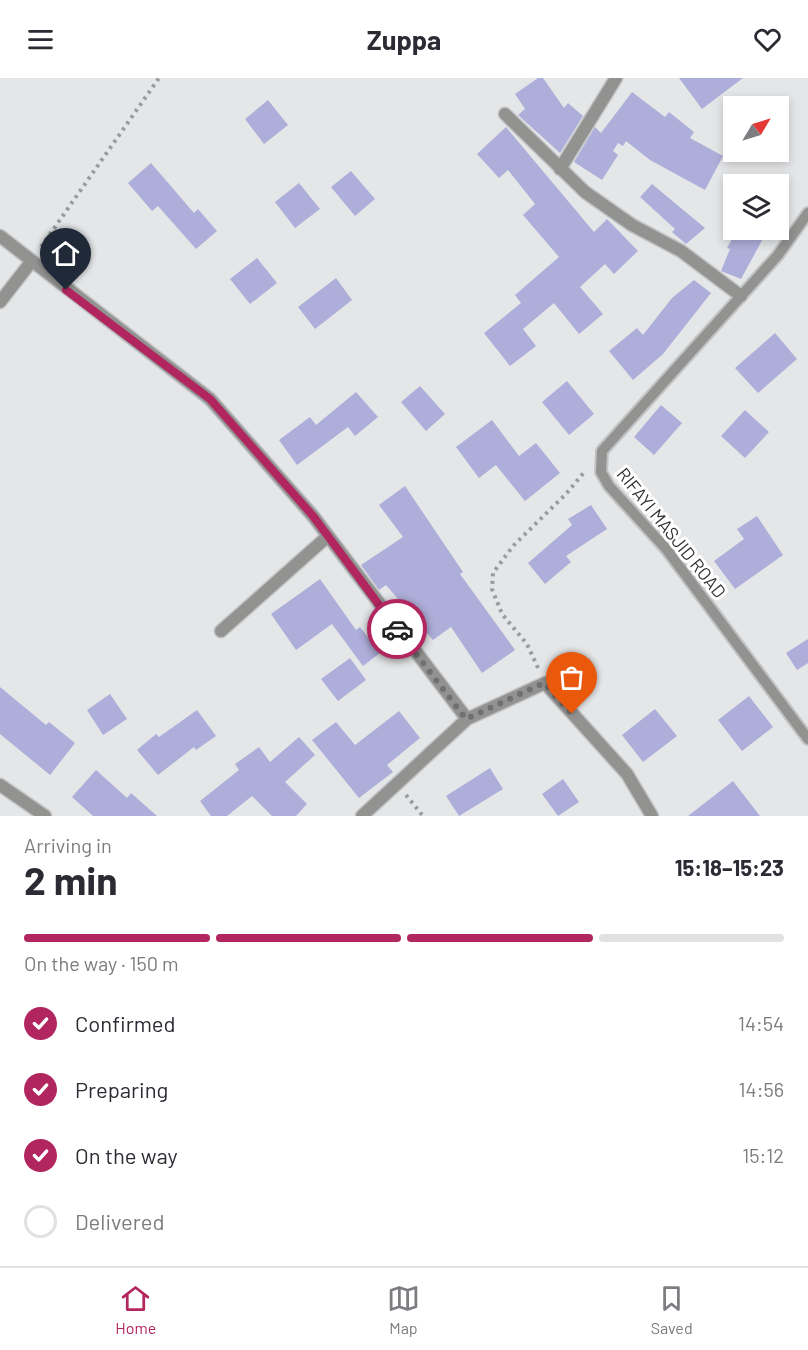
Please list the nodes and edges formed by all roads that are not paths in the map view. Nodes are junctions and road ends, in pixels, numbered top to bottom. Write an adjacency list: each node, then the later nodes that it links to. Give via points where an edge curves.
1 (616, 78): 3 (street)
2 (505, 114): 3 (street)
3 (560, 168): 7 (street, via 622,219 681,251)
4 (808, 213): 7 (lane, RIFAYI MASJID ROAD, via 778,255)
5 (0, 236): 6 (street)
6 (31, 262): 8 (street); 9 (street, via 210,399)
7 (741, 296): 12 (lane, RIFAYI MASJID ROAD, via 602,452 601,472 609,486 668,550)
8 (0, 302)
9 (328, 536): 10 (street); 11 (street)
10 (221, 631)
11 (466, 719): 15 (street); 16 (street, via 544,683 627,774)
12 (808, 739)
13 (0, 785): 14 (street)
14 (45, 816)
15 (363, 816)
16 (652, 816)

